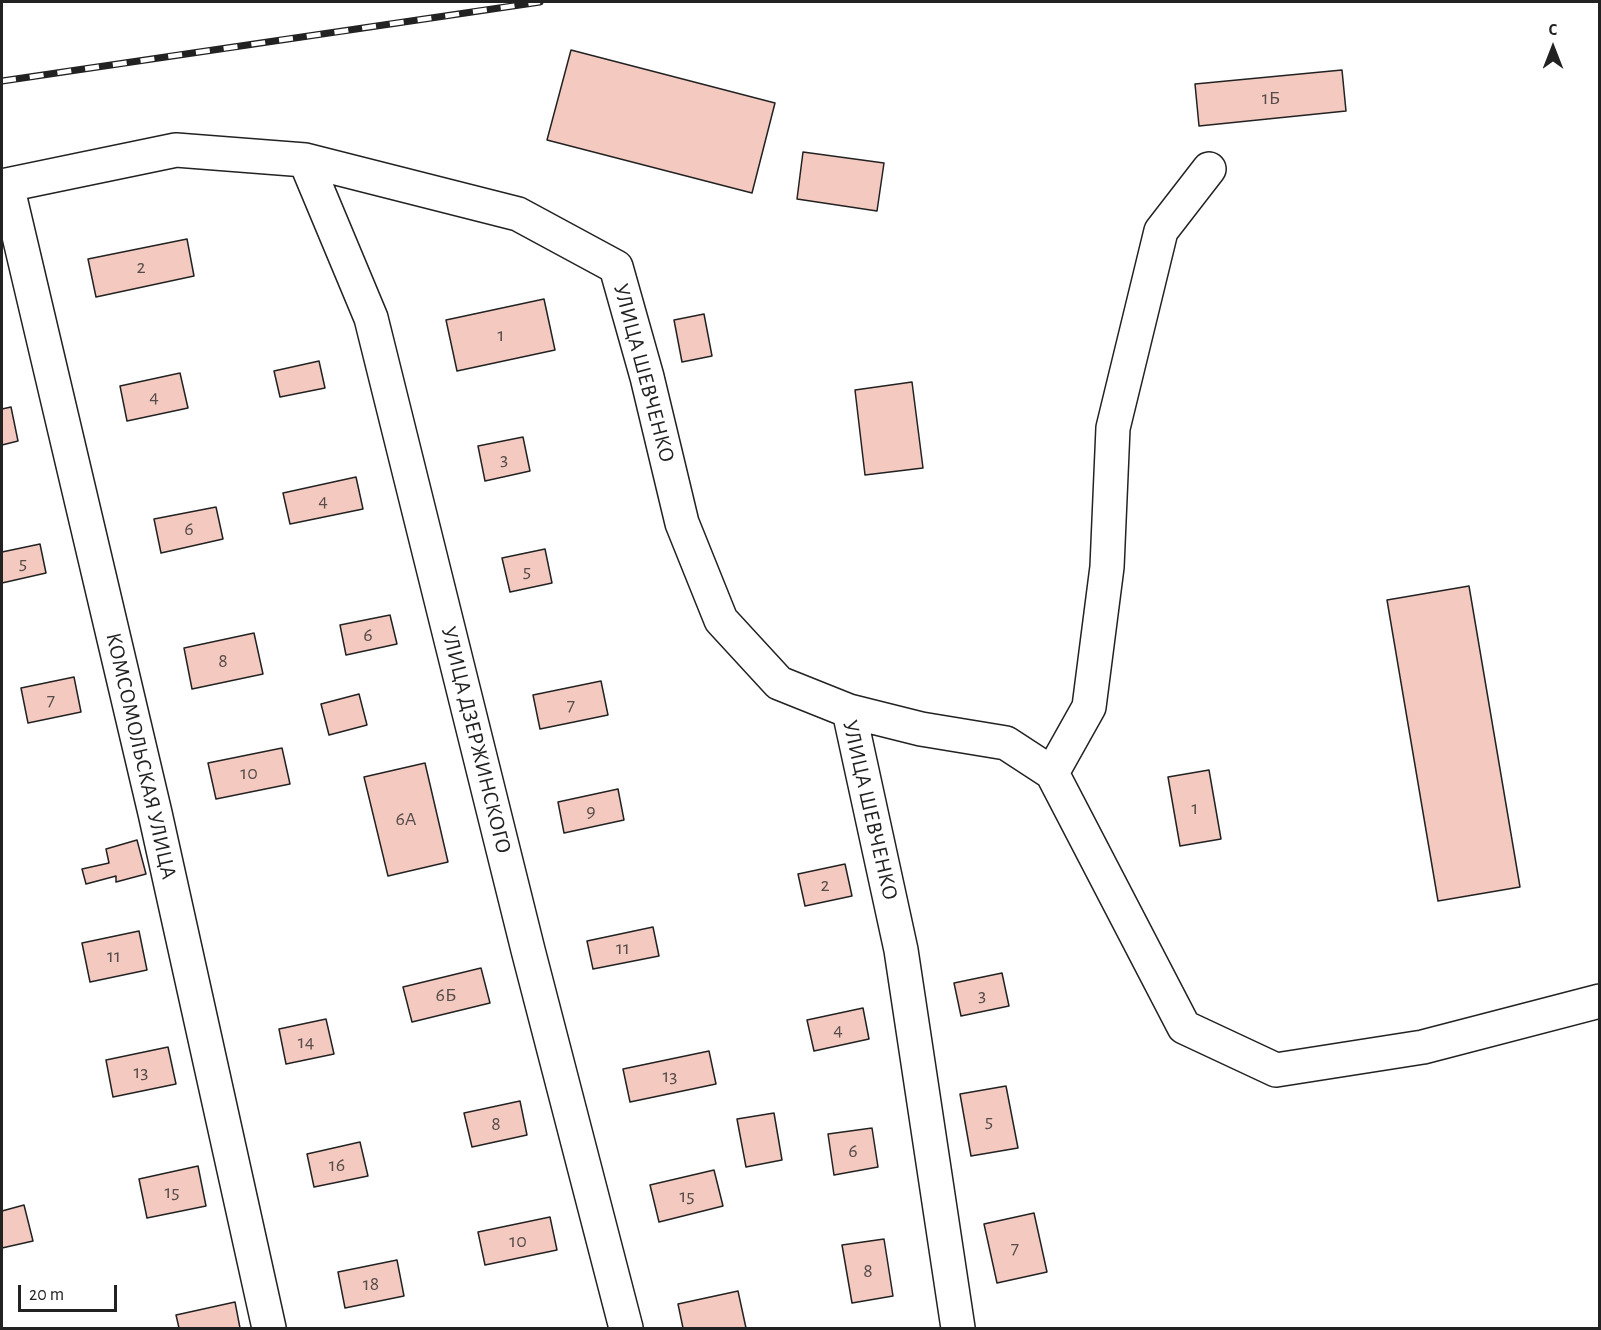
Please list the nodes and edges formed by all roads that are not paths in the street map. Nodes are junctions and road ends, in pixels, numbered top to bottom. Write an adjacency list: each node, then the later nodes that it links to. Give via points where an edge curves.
1 (304, 160): 3 (street, УЛИЦА ШЕВЧЕНКО, via 176,150); 4 (street, УЛИЦА ШЕВЧЕНКО, via 518,214 616,267 682,523 721,620 779,683); 8 (street, УЛИЦА ДЗЕРЖИНСКОГО, via 371,318)
2 (1209, 169): 5 (street, via 1161,231 1113,428 1107,567 1089,707)
3 (4, 186): 7 (street, КОМСОМОЛЬСКАЯ УЛИЦА, via 155,813)
4 (849, 711): 5 (street, via 921,729 1006,743); 9 (street, УЛИЦА ШЕВЧЕНКО, via 901,950)
5 (1052, 773): 6 (street, via 1184,1027 1276,1070 1423,1047)
6 (1599, 1002)
7 (269, 1329)
8 (626, 1329)
9 (958, 1329)

